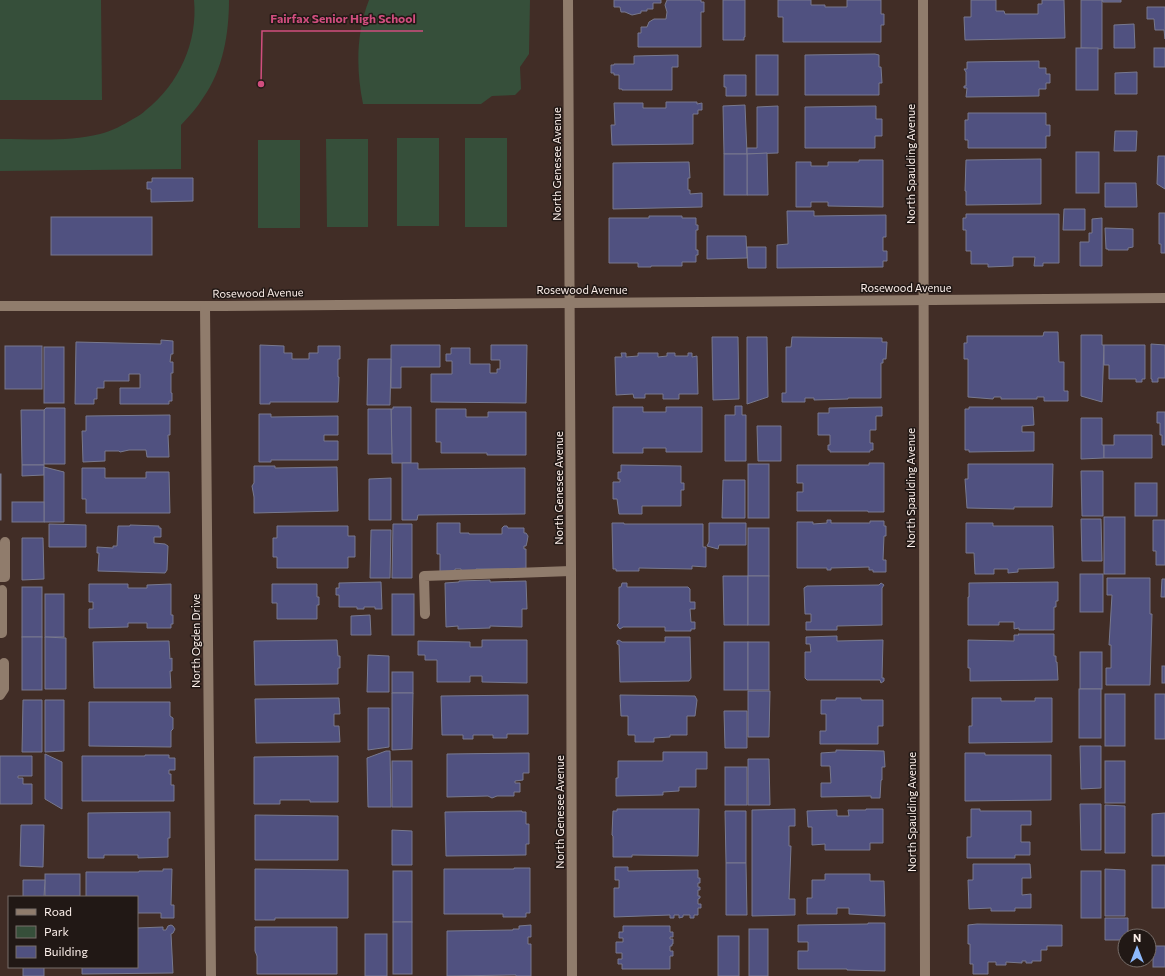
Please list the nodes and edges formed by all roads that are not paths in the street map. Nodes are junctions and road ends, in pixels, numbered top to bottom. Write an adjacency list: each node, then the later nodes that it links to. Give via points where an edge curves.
1 (568, 0): 5 (street, North Genesee Avenue)
2 (923, 0): 4 (street, North Spaulding Avenue)
3 (1165, 298): 4 (street, Rosewood Avenue)
4 (923, 300): 5 (street, Rosewood Avenue); 18 (street, North Spaulding Avenue)
5 (570, 302): 7 (street, Rosewood Avenue); 9 (street, North Genesee Avenue)
6 (0, 306): 7 (street, Rosewood Avenue)
7 (205, 306): 16 (street, North Ogden Drive)
8 (5, 542): 10 (street, via 5,577)
9 (571, 571): 12 (street, via 424,576); 17 (street, North Genesee Avenue)
10 (0, 577)
11 (2, 590): 13 (street)
12 (425, 614)
13 (0, 633)
14 (4, 663): 15 (street, via 4,689)
15 (0, 695)
16 (211, 976)
17 (572, 976)
18 (925, 976)

